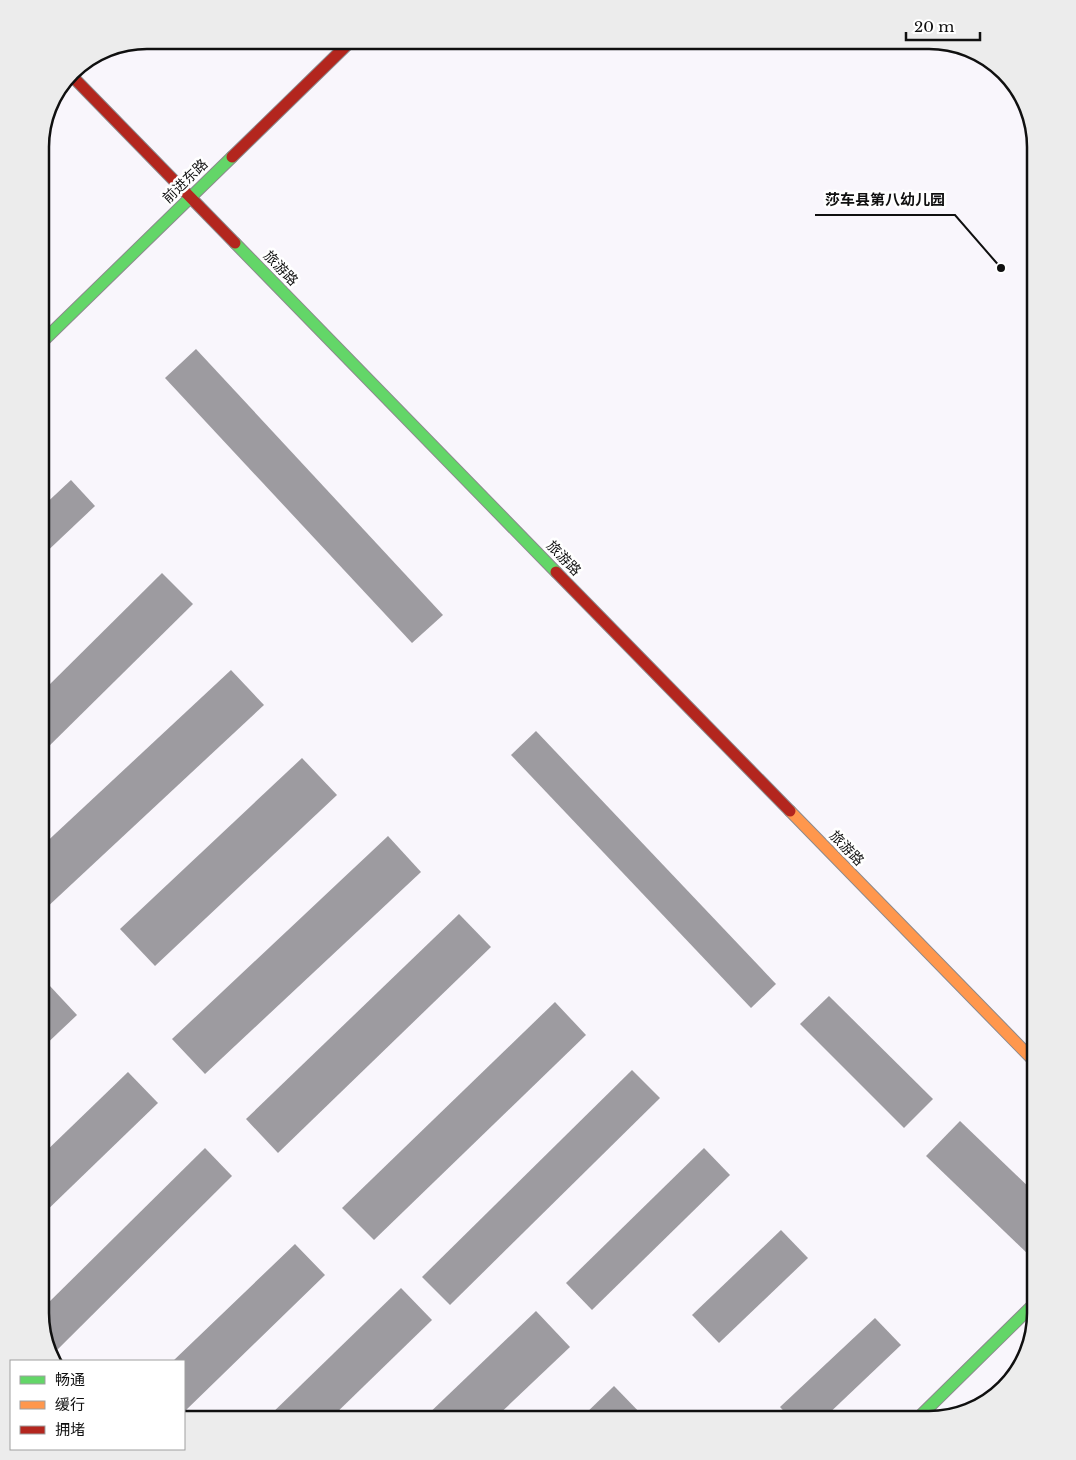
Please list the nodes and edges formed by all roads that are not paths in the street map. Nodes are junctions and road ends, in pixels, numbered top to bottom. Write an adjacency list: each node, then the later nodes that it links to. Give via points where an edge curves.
1 (343, 49): 3 (street, 前进东路)
2 (75, 79): 3 (street, 旅游路)
3 (191, 197): 4 (street, 前进东路); 5 (street, 旅游路)
4 (49, 335)
5 (1027, 1054)
6 (1027, 1311): 7 (street)
7 (925, 1411)

